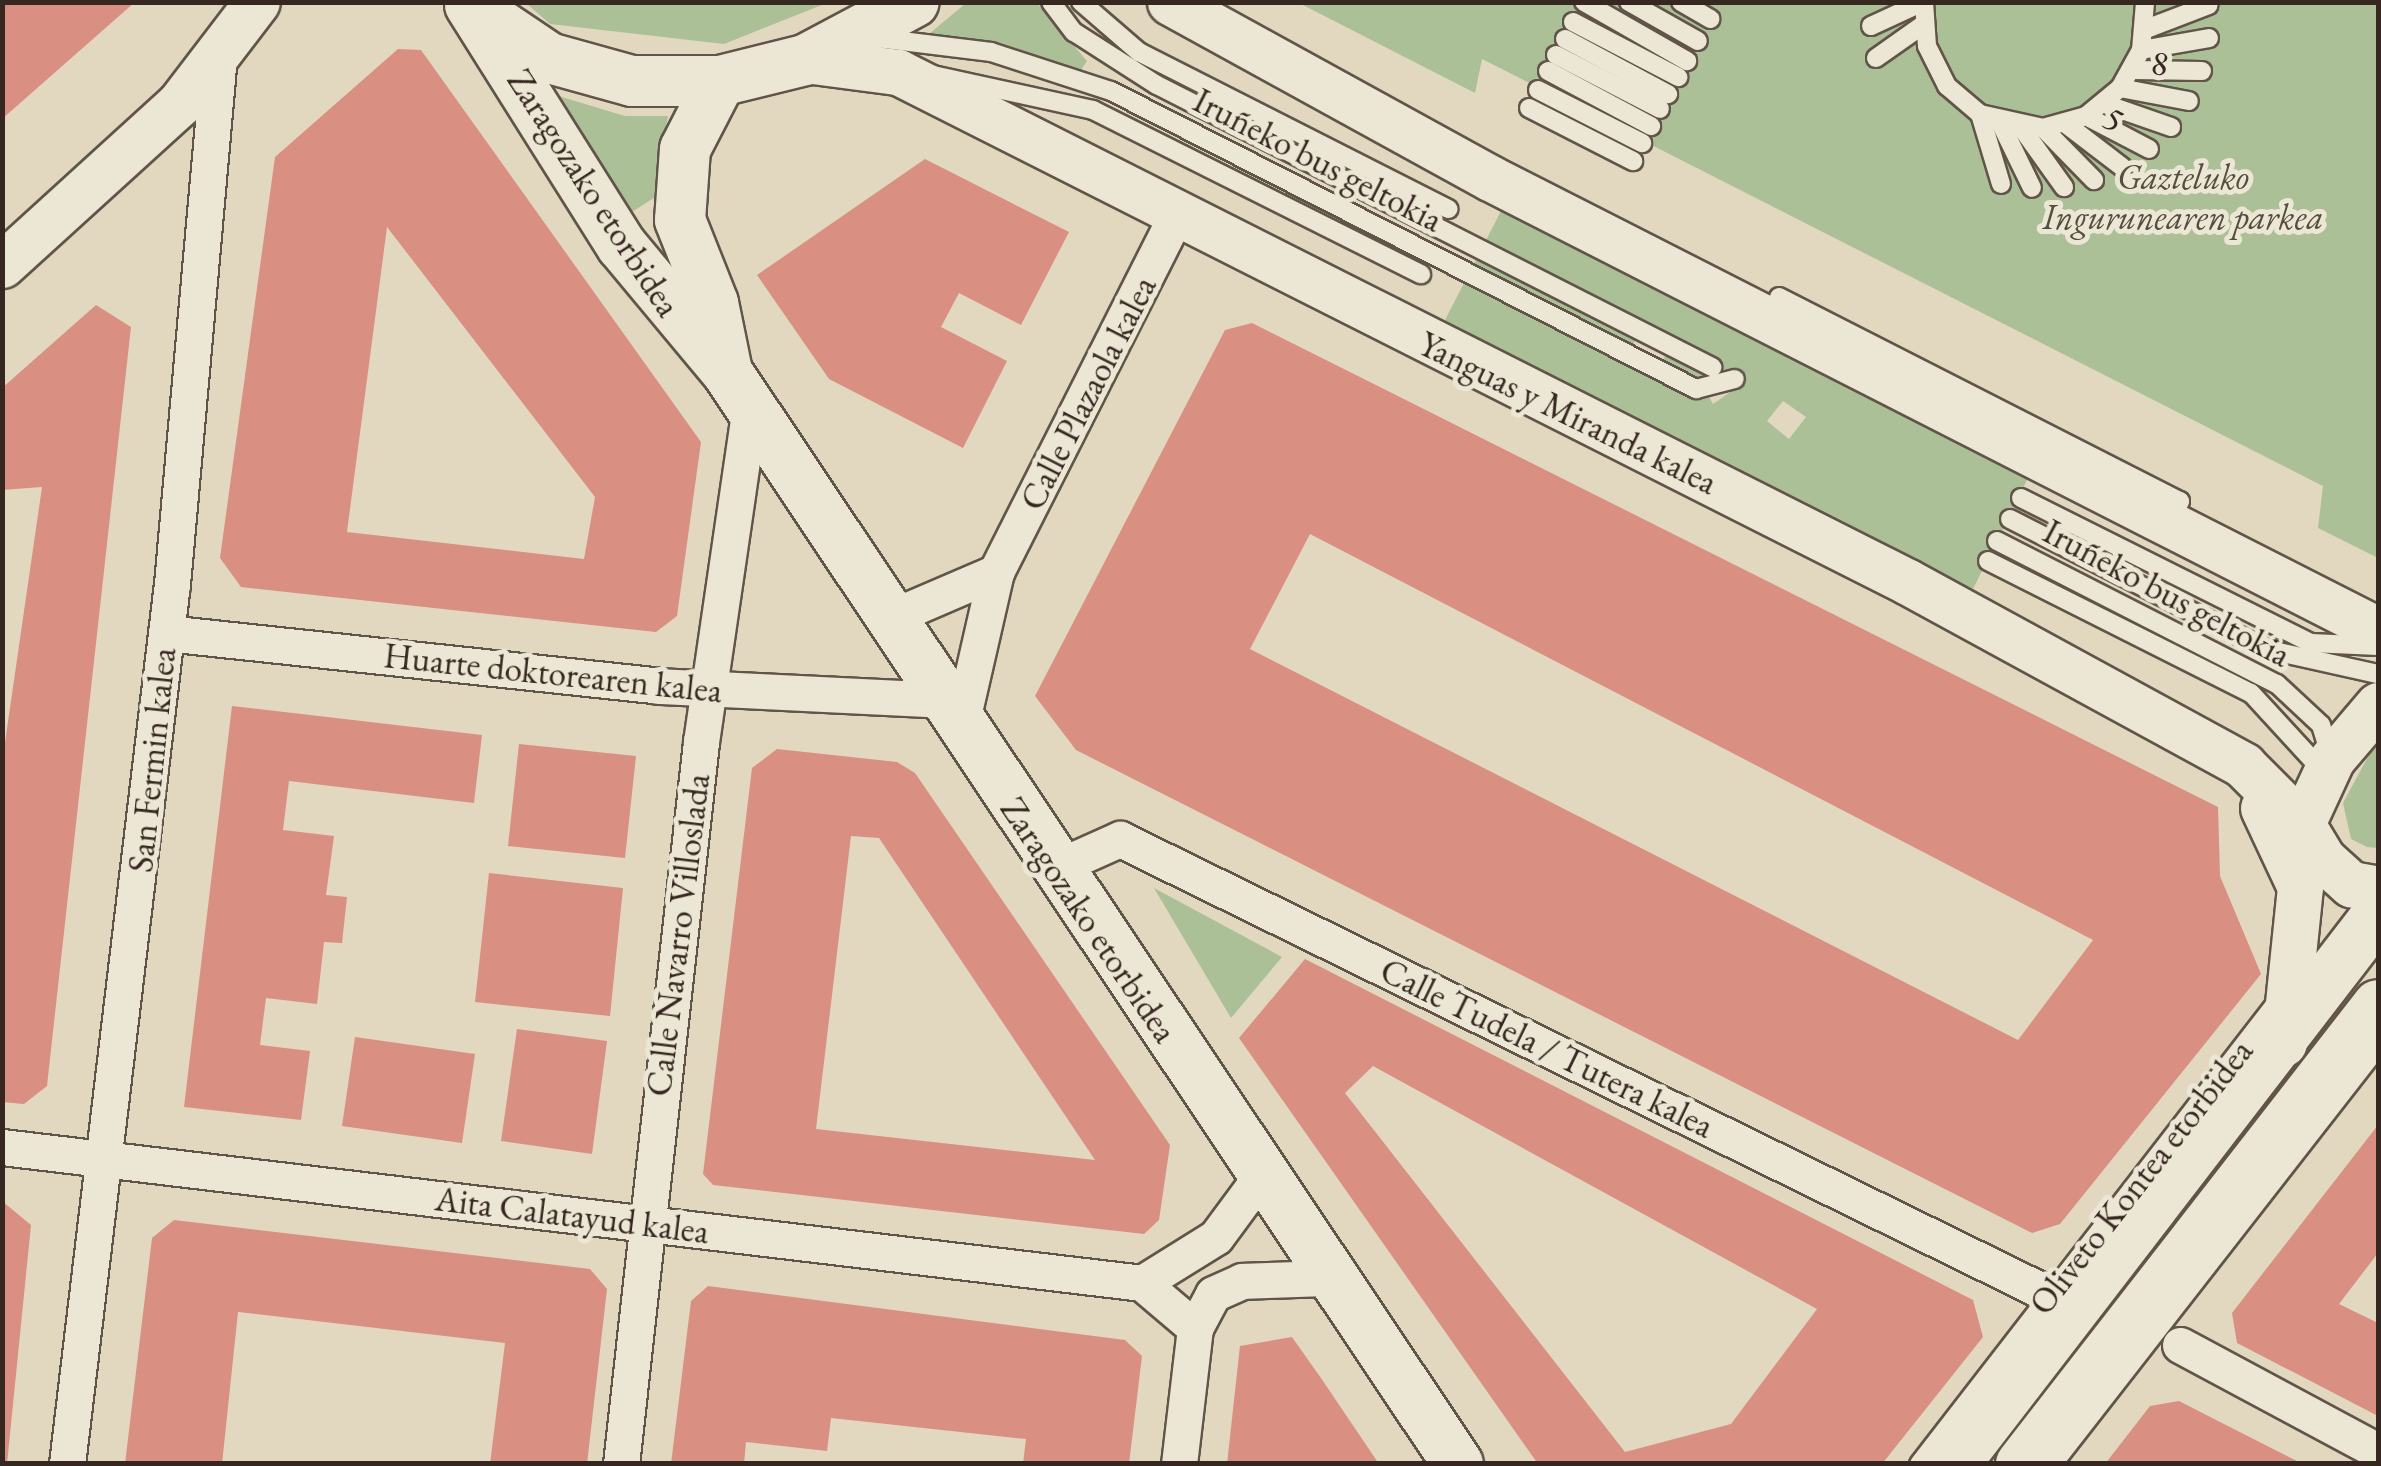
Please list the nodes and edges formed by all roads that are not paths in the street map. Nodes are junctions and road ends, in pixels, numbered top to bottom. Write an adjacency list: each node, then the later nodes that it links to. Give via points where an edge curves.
1 (914, 2): 17 (main road)
2 (1050, 2): 53 (lane, Iruñeko bus geltokia, via 1074,32 1157,85)
3 (1081, 2): 47 (lane, via 1138,52)
4 (1170, 2): 62 (street, via 1490,178)
5 (1584, 2): 30 (lane)
6 (1629, 2): 19 (lane)
7 (1681, 2): 13 (lane)
8 (1924, 2): 14 (lane); 15 (lane)
9 (469, 4): 27 (main road, via 549,58 632,81); 55 (main road, Zaragozako etorbidea, via 622,246)
10 (2148, 4): 16 (lane)
11 (257, 5): 21 (street)
12 (2209, 5): 16 (lane)
13 (1710, 19)
14 (1923, 24): 22 (lane); 34 (lane, via 1947,86)
15 (1872, 26)
16 (2146, 28): 20 (lane)
17 (851, 37): 23 (main road); 54 (lane, Iruñeko bus geltokia, via 991,52 1111,91 1696,388)
18 (2209, 38): 20 (lane)
19 (1698, 40)
20 (2141, 50): 24 (lane)
21 (219, 55): 49 (street, via 154,130); 63 (street, San Fermin kalea)
22 (1876, 58)
23 (805, 60): 26 (street, Yanguas y Miranda kalea); 27 (main road)
24 (2133, 70): 25 (lane); 28 (lane)
25 (2202, 71)
26 (898, 72): 48 (street, Yanguas y Miranda kalea); 50 (lane, via 982,79 1093,110)
27 (720, 81): 55 (main road, Zaragozako etorbidea, via 686,149 680,220)
28 (2120, 88): 31 (lane, 8); 32 (lane)
29 (1538, 90): 33 (lane, via 1637,152)
30 (1669, 93): 30 (lane, via 1560,47)
31 (2189, 101)
32 (2105, 104): 35 (lane); 39 (lane)
33 (1529, 108)
34 (1980, 114): 36 (lane); 44 (lane)
35 (2086, 116): 37 (lane); 41 (lane)
36 (2000, 122): 38 (lane); 46 (lane)
37 (2066, 124): 40 (lane); 42 (lane, 5)
38 (2022, 127): 40 (lane); 45 (lane)
39 (2171, 127)
40 (2044, 128): 43 (lane)
41 (2149, 149)
42 (2122, 167)
43 (2094, 180)
44 (2001, 184)
45 (2064, 186)
46 (2032, 188)
47 (1448, 209)
48 (1177, 213): 60 (street, Calle Plazaola kalea); 69 (street, Yanguas y Miranda kalea, via 1908,582)
49 (2, 265)
50 (1421, 274)
51 (1779, 297): 52 (lane, via 2180,501 2167,529)
52 (1764, 324)
53 (1712, 367)
54 (1735, 379)
55 (738, 390): 61 (main road, Zaragozako etorbidea); 66 (street, Calle Navarro Villoslada)
56 (2021, 498): 64 (lane, via 2311,643)
57 (2010, 518): 65 (lane, Iruñeko bus geltokia, via 2266,649)
58 (1997, 542): 70 (lane, Iruñeko bus geltokia, via 2277,684 2321,725)
59 (1988, 560): 70 (lane, via 2251,694)
60 (996, 572): 61 (street); 68 (street, Calle Plazaola kalea)
61 (888, 619): 68 (main road, Zaragozako etorbidea)
62 (2378, 630)
63 (166, 633): 66 (street, Huarte doktorearen kalea); 81 (street, San Fermin kalea)
64 (2378, 646)
65 (2378, 674)
66 (708, 690): 68 (street, Huarte doktorearen kalea); 83 (street, Calle Navarro Villoslada)
67 (2378, 705): 70 (street)
68 (950, 715): 72 (main road, Zaragozako etorbidea)
69 (2243, 766): 71 (street, Yanguas y Miranda kalea); 76 (street, via 2300,887)
70 (2328, 767): 71 (street)
71 (2302, 824): 73 (street, Yanguas y Miranda kalea, via 2352,884)
72 (1057, 867): 82 (main road, Zaragozako etorbidea); 86 (street, Calle Tudela / Tutera kalea, via 1120,838)
73 (2378, 888)
74 (2378, 906): 76 (lane, Oliveto Kontea etorbidea)
75 (2378, 914): 78 (main road, Oliveto Kontea etorbidea)
76 (2292, 983): 78 (street); 94 (lane, Oliveto Kontea etorbidea)
77 (2378, 1005): 96 (main road)
78 (2284, 1043): 95 (main road, Oliveto Kontea etorbidea)
79 (2378, 1047): 97 (lane)
80 (2, 1147): 81 (street, Aita Calatayud kalea)
81 (110, 1158): 83 (street, Aita Calatayud kalea); 90 (street, San Fermin kalea)
82 (1261, 1176): 84 (main road, Zaragozako etorbidea); 85 (street, via 1216,1237)
83 (646, 1225): 85 (street, Aita Calatayud kalea); 91 (street, Calle Navarro Villoslada)
84 (1330, 1278): 87 (street, via 1242,1282 1213,1294); 93 (main road, Zaragozako etorbidea)
85 (1142, 1283): 87 (street)
86 (2036, 1288)
87 (1194, 1328): 92 (street)
88 (2180, 1345): 89 (street)
89 (2378, 1450)
90 (68, 1464)
91 (621, 1464)
92 (1179, 1464)
93 (1458, 1464)
94 (1919, 1464)
95 (1955, 1464)
96 (2021, 1464)
97 (2053, 1464)

